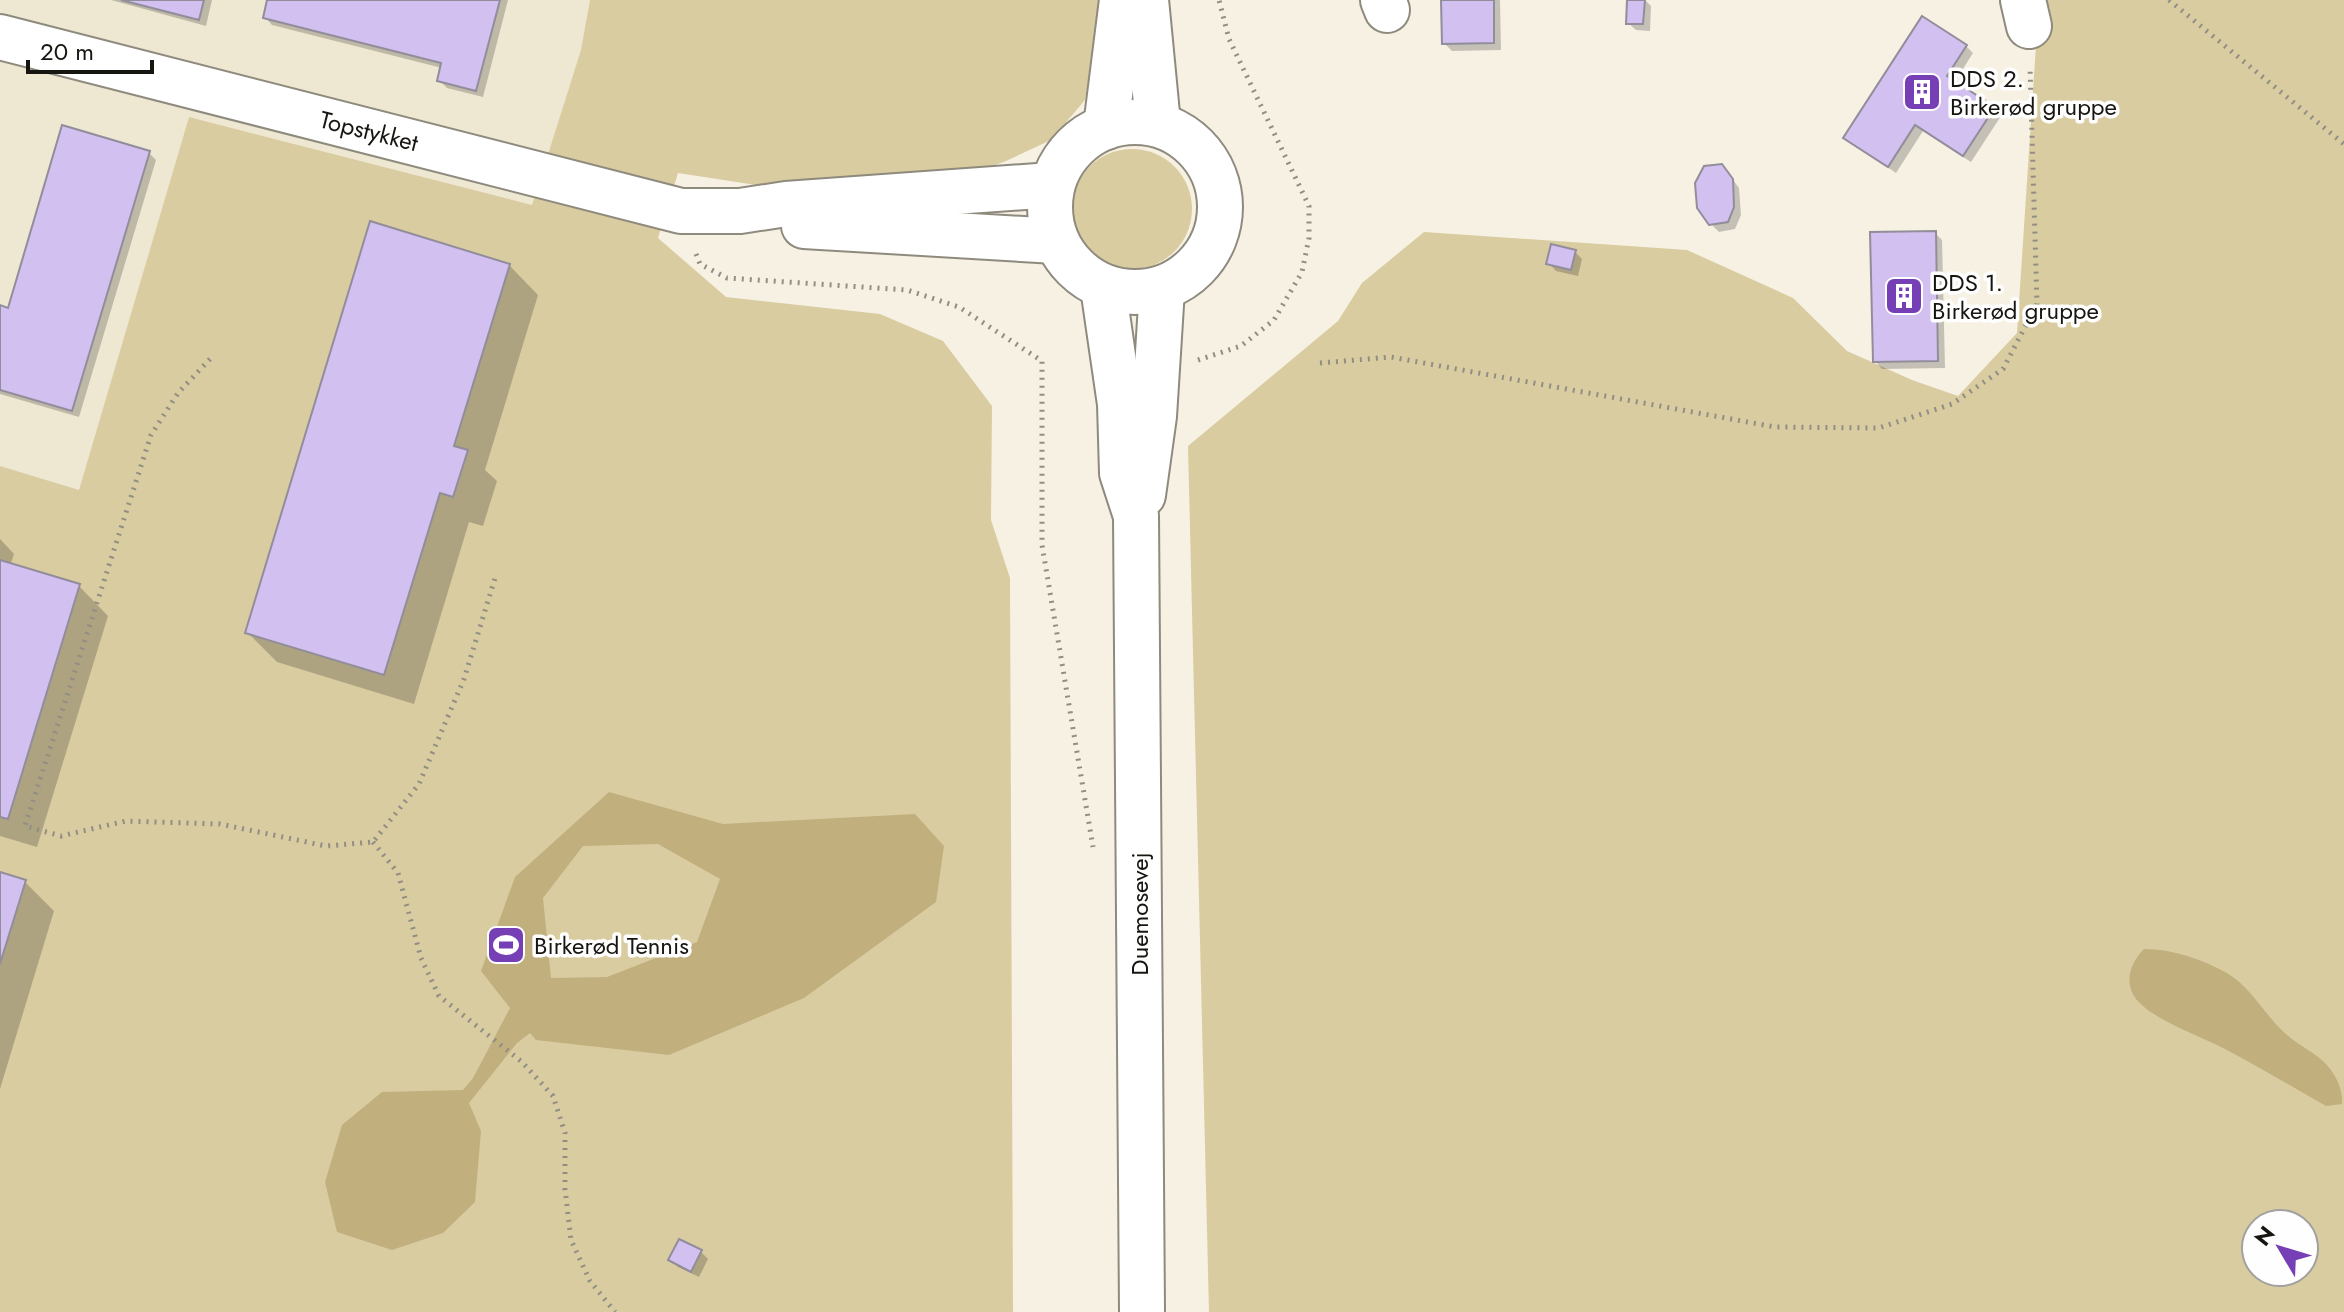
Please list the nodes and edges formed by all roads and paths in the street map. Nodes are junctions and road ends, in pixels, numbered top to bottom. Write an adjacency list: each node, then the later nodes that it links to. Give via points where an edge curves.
1 (1122, 0): 8 (street)
2 (1146, 0): 7 (street)
3 (1219, 0): 17 (path, via 1229,39 1309,206 1309,238 1302,272 1274,320 1241,346)
4 (2169, 0): 9 (path)
5 (2026, 13): 18 (path, via 2037,304 2003,369 1952,404 1879,428 1775,427 1391,357)
6 (0, 37): 11 (street, Topstykket)
7 (1158, 124): 8 (street, via 1132,121); 15 (street, via 1186,138 1207,160 1219,189 1220,221 1209,250 1190,274)
8 (1106, 127): 10 (street, via 1082,140 1063,160)
9 (2344, 144)
10 (1052, 185): 12 (street, Topstykket); 13 (street)
11 (681, 211): 12 (street, Topstykket); 22 (path, via 700,264 727,278 907,290 959,307 1042,361 1042,545)
12 (740, 211): 13 (street, Topstykket, via 786,225)
13 (1056, 241): 14 (street, via 1075,269)
14 (1103, 287): 15 (street, via 1133,293); 19 (street, Duemosevej, via 1120,404 1122,473)
15 (1162, 289): 19 (street, Duemosevej, via 1147,485)
16 (210, 359): 21 (path, via 178,393 151,435 25,826 61,836 126,821 220,824 326,846)
17 (1195, 361)
18 (1320, 363)
19 (1136, 516): 24 (street, Duemosevej)
20 (496, 575): 21 (path, via 464,679 419,784)
21 (373, 842): 23 (path, via 398,873 421,958 439,996 522,1062 553,1096 565,1133 571,1240 590,1281)
22 (1093, 850)
23 (615, 1312)
24 (1142, 1312)

